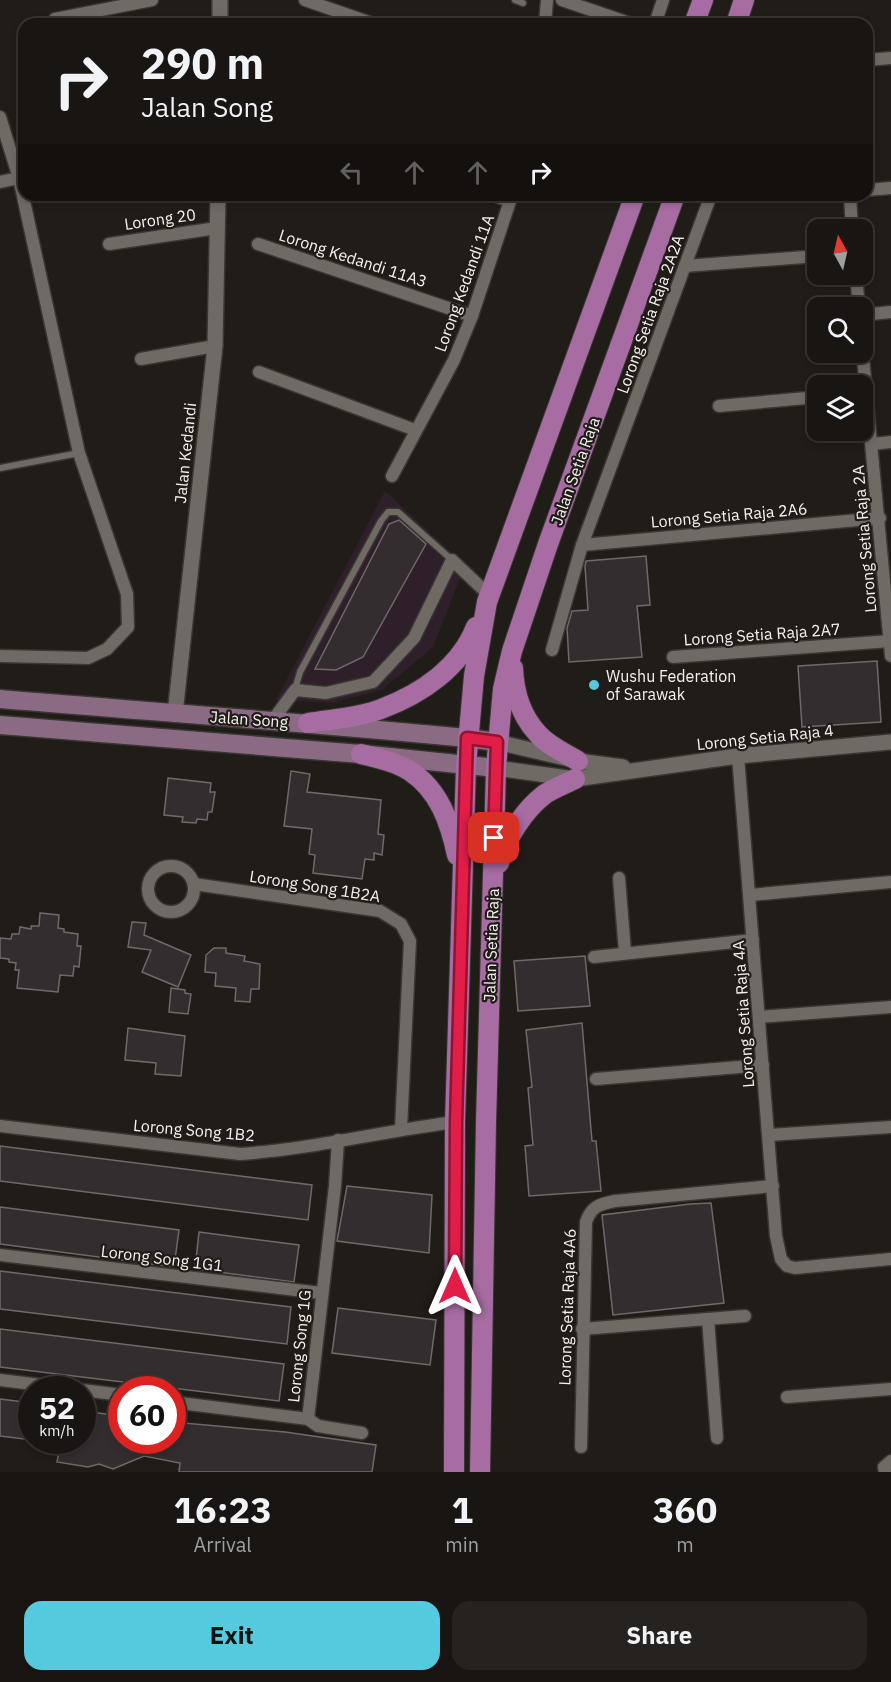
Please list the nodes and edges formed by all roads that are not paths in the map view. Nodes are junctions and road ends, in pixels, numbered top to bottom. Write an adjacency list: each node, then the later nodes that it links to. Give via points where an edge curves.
1 (152, 0): 11 (street)
2 (220, 0): 12 (street)
3 (305, 0): 13 (street)
4 (515, 0): 10 (lane)
5 (547, 0): 14 (street)
6 (561, 0): 15 (street)
7 (663, 0): 16 (street)
8 (703, 0): 17 (main road)
9 (744, 0): 18 (main road)
10 (523, 3)
11 (60, 18)
12 (220, 18)
13 (357, 18)
14 (546, 18)
15 (614, 18)
16 (657, 18)
17 (696, 18)
18 (738, 18)
19 (891, 58): 20 (street)
20 (873, 60)
21 (0, 117): 22 (street)
22 (18, 175)
23 (18, 178): 24 (street)
24 (0, 182)
25 (891, 188): 26 (street)
26 (873, 190)
27 (24, 201): 52 (street)
28 (218, 201): 35 (street, Jalan Kedandi)
29 (510, 201): 42 (street, Lorong Kedandi 11A)
30 (633, 201): 59 (main road, Jalan Setia Raja)
31 (673, 201): 62 (main road, Jalan Setia Raja)
32 (709, 201): 39 (street, Lorong Setia Raja 2A2A)
33 (850, 201): 34 (street)
34 (851, 219)
35 (217, 228): 36 (street, Lorong 20); 43 (street, Jalan Kedandi)
36 (109, 243)
37 (258, 244): 42 (street, Lorong Kedandi 11A3)
38 (807, 257): 39 (street)
39 (685, 266): 56 (street, Lorong Setia Raja 2A2A)
40 (891, 312): 41 (street)
41 (873, 314)
42 (472, 316): 48 (street, Lorong Kedandi 11A, via 436,397)
43 (214, 346): 44 (street); 68 (street, Jalan Kedandi)
44 (141, 359)
45 (259, 372): 48 (street)
46 (807, 398): 47 (street)
47 (719, 406)
48 (415, 430): 54 (street, Lorong Kedandi 11A)
49 (872, 441): 51 (street, Lorong Setia Raja 2A)
50 (891, 442): 51 (street)
51 (872, 444): 55 (street, Lorong Setia Raja 2A)
52 (79, 453): 53 (lane); 63 (street, via 127,594 128,627 107,649 88,658)
53 (0, 468)
54 (392, 476)
55 (880, 518): 56 (street, Lorong Setia Raja 2A6); 58 (street, Lorong Setia Raja 2A)
56 (582, 545): 61 (street, Lorong Setia Raja 2A2A)
57 (452, 560): 59 (street); 66 (street, via 414,639 373,682 326,693); 66 (lane, via 398,512 388,512 300,672)
58 (889, 593): 60 (street, Lorong Setia Raja 2A)
59 (488, 598): 70 (main road, via 470,642 427,686 380,709); 72 (main road, Jalan Setia Raja)
60 (890, 641): 64 (street, Lorong Setia Raja 2A); 65 (street, Lorong Setia Raja 2A7)
61 (552, 650)
62 (512, 651): 73 (main road, Jalan Setia Raja); 80 (main road, via 516,692 523,713 538,735)
63 (0, 656)
64 (891, 656)
65 (673, 657)
66 (295, 690): 69 (street)
67 (0, 699): 68 (main road, Jalan Song)
68 (174, 714): 69 (main road, Jalan Song); 75 (main road, via 180,726)
69 (273, 720): 70 (main road, Jalan Song)
70 (308, 723): 72 (main road, Jalan Song)
71 (0, 725): 75 (main road, Jalan Song)
72 (467, 738): 73 (main road, Jalan Song); 78 (main road, Jalan Setia Raja)
73 (497, 742): 79 (main road, Jalan Setia Raja); 80 (street, Lorong Setia Raja 4)
74 (891, 742): 77 (street, Lorong Setia Raja 4)
75 (279, 747): 76 (main road, Jalan Song)
76 (361, 754): 78 (main road, Jalan Song); 84 (main road, via 410,771 430,789 445,811)
77 (738, 756): 80 (street, Lorong Setia Raja 4, via 644,769); 86 (street, Lorong Setia Raja 4A)
78 (466, 766): 79 (main road, Jalan Song); 84 (main road, Jalan Setia Raja)
79 (495, 768): 80 (street, Lorong Setia Raja 4); 85 (main road, Jalan Setia Raja)
80 (576, 770): 85 (main road, via 545,794 518,825 507,841)
81 (619, 878): 88 (street)
82 (891, 882): 86 (street)
83 (194, 884): 97 (street, Lorong Song 1B2A, via 380,911 401,924 410,941)
84 (463, 884): 94 (main road, Jalan Setia Raja)
85 (493, 885): 118 (main road, Jalan Setia Raja)
86 (750, 895): 87 (street, Lorong Setia Raja 4A)
87 (753, 940): 88 (street); 91 (street, Lorong Setia Raja 4A)
88 (625, 952): 89 (street)
89 (594, 957)
90 (891, 1007): 91 (street)
91 (759, 1017): 92 (street, Lorong Setia Raja 4A)
92 (763, 1065): 93 (street); 98 (street, Lorong Setia Raja 4A)
93 (596, 1079)
94 (456, 1122): 97 (street, Lorong Song 1B2); 117 (main road, Jalan Setia Raja)
95 (0, 1126): 99 (street, Lorong Song 1B2, via 240,1154)
96 (891, 1127): 98 (street)
97 (401, 1129): 99 (street, Lorong Song 1B2)
98 (769, 1135): 100 (street, Lorong Setia Raja 4A)
99 (338, 1140): 103 (street, Lorong Song 1G)
100 (773, 1186): 102 (street, Lorong Setia Raja 4A, via 776,1236 781,1259 787,1266); 106 (street, Lorong Setia Raja 4A6, via 595,1206 586,1222)
101 (0, 1255): 103 (street, Lorong Song 1G1)
102 (891, 1259)
103 (321, 1293): 112 (street, Lorong Song 1G)
104 (745, 1316): 105 (street)
105 (708, 1318): 106 (street); 114 (street)
106 (582, 1329): 115 (street, Lorong Setia Raja 4A6)
107 (0, 1380): 108 (street)
108 (18, 1382)
109 (891, 1389): 110 (street)
110 (787, 1397)
111 (186, 1404): 112 (street, Lorong Song 1G)
112 (308, 1419): 113 (street, via 318,1426)
113 (362, 1433)
114 (717, 1438)
115 (580, 1447)
116 (891, 1461): 119 (street, via 884,1467)
117 (454, 1472)
118 (480, 1472)
119 (885, 1472)

